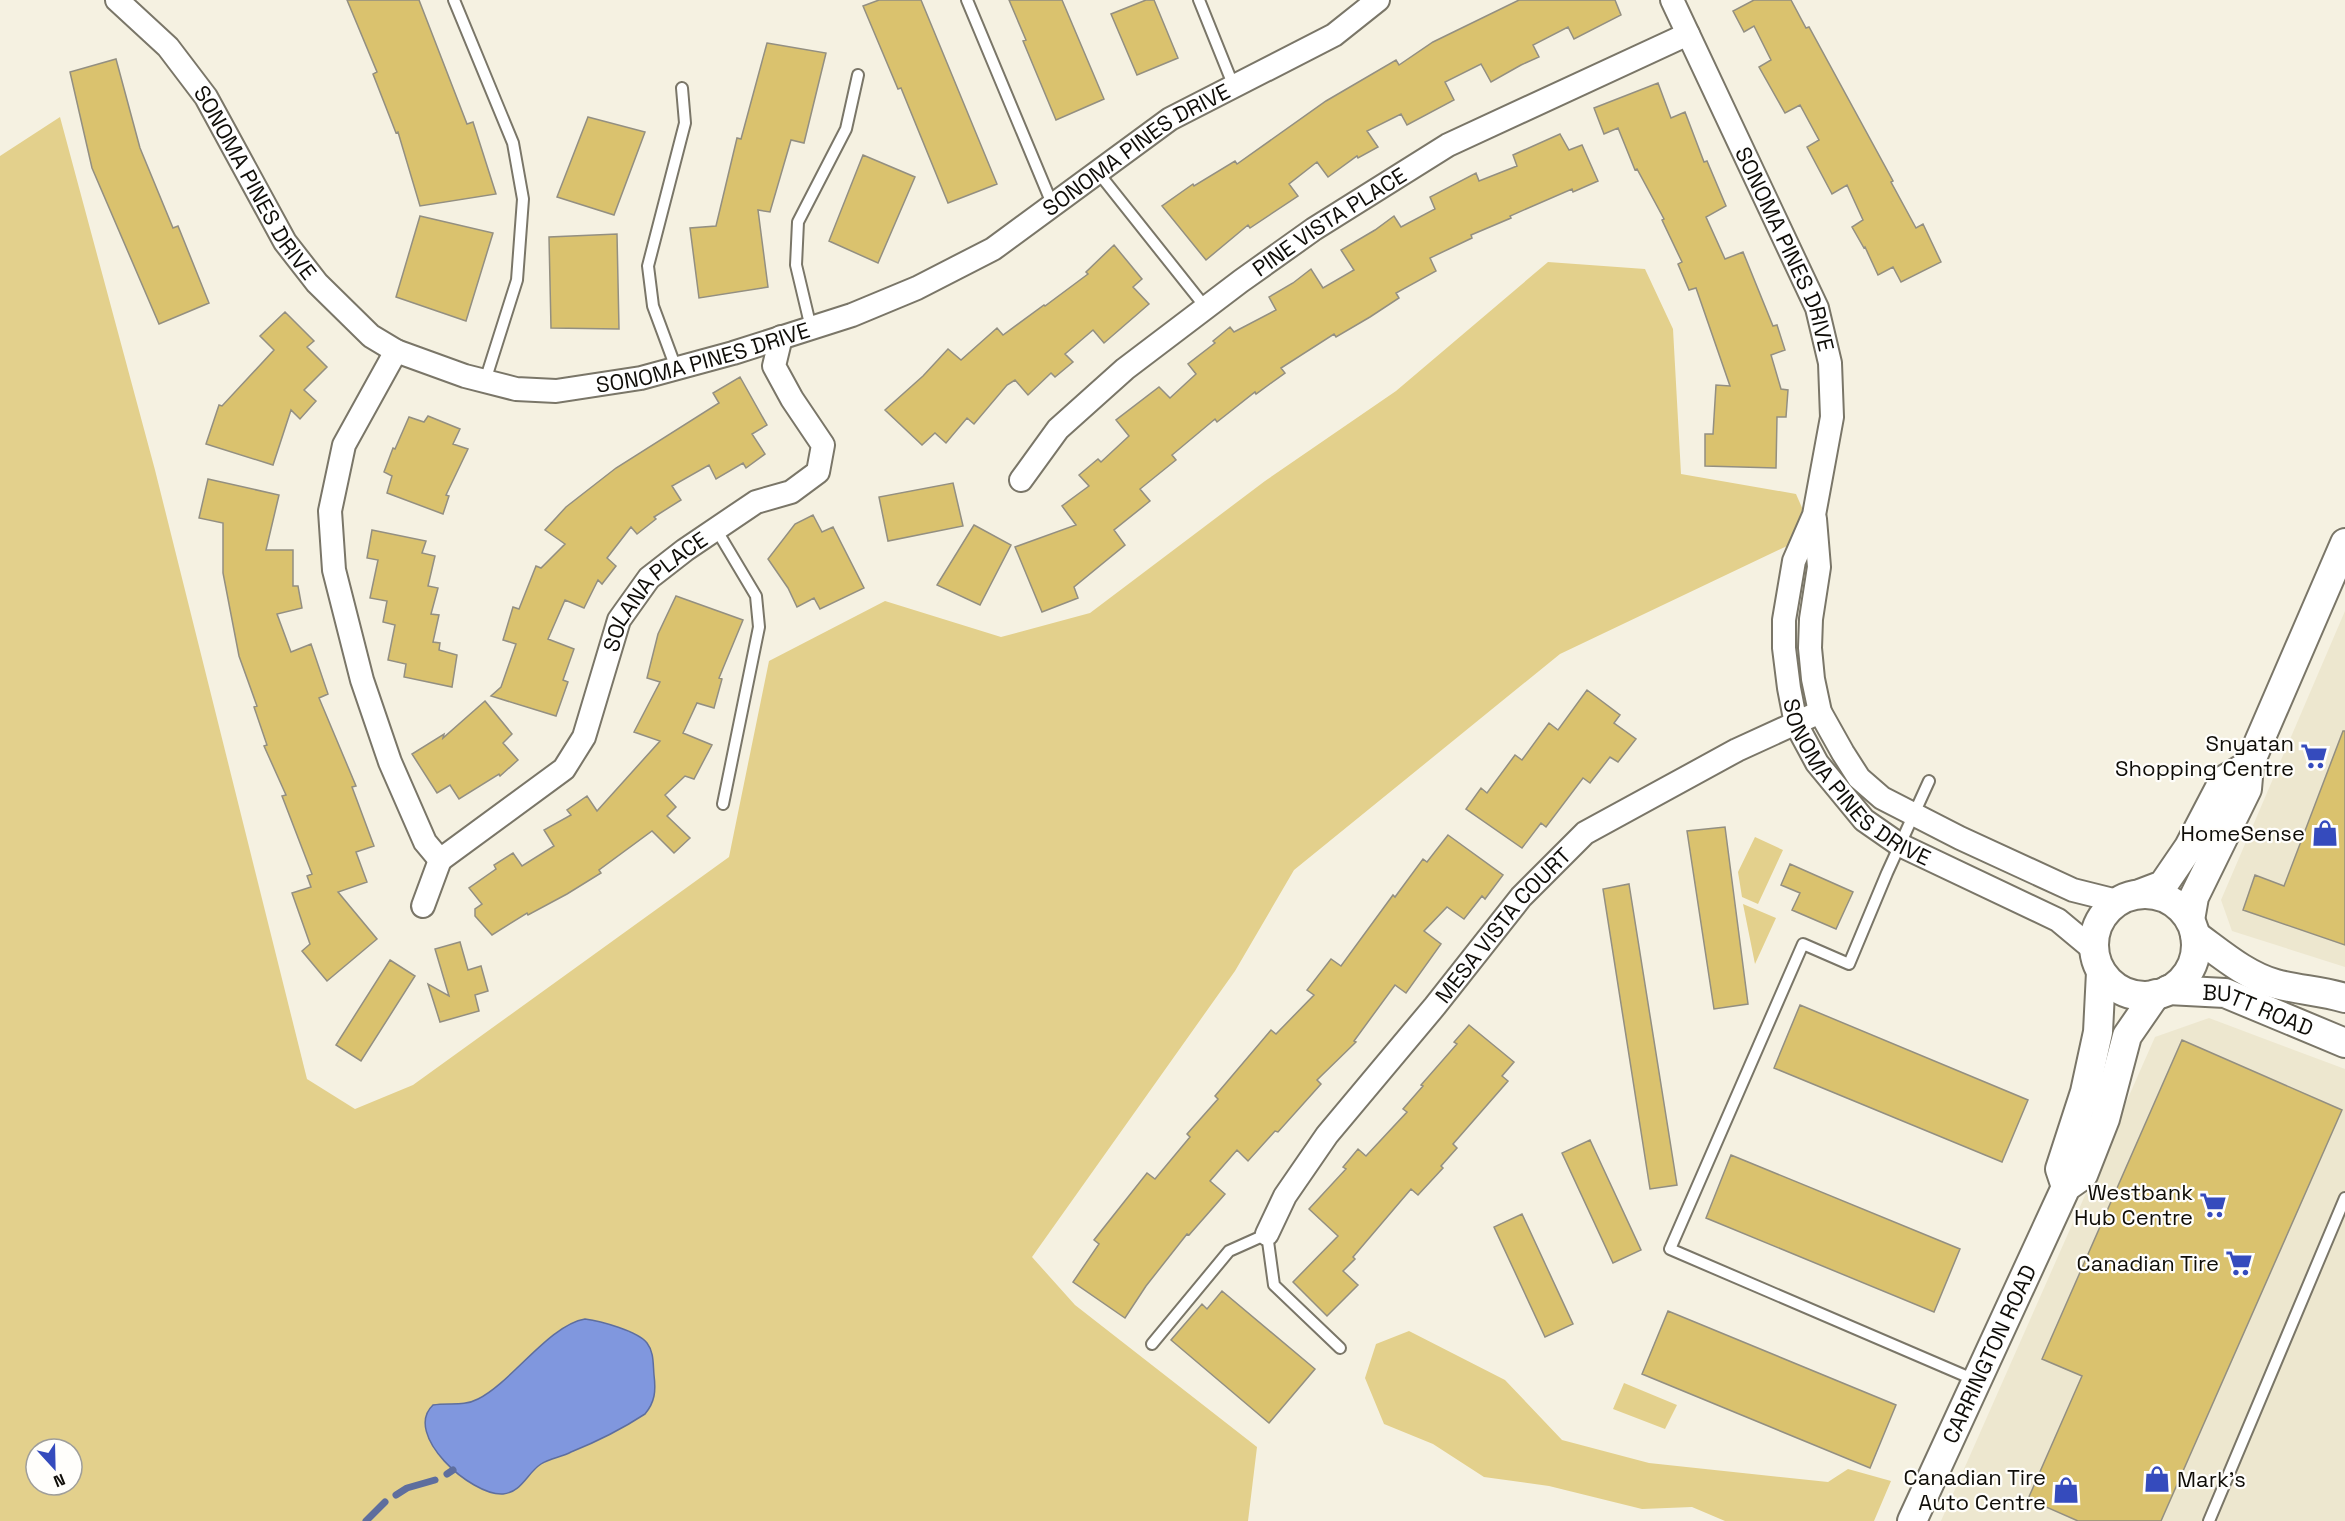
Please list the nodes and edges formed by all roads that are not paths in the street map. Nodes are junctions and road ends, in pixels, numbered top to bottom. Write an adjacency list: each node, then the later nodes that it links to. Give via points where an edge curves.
1 (117, 0): 16 (street, SONOMA PINES DRIVE, via 168,47 206,97 285,242 317,283 372,336)
2 (454, 0): 18 (lane, via 513,143 523,199 517,280)
3 (967, 0): 12 (lane)
4 (1199, 0): 9 (lane)
5 (1378, 0): 9 (street, SONOMA PINES DRIVE, via 1334,35)
6 (1672, 0): 7 (street, SONOMA PINES DRIVE)
7 (1688, 34): 13 (street, PINE VISTA PLACE, via 1448,145 1314,229); 20 (street, SONOMA PINES DRIVE, via 1817,308 1830,363 1832,417)
8 (858, 75): 14 (lane, via 846,129 798,222 796,265)
9 (1234, 87): 11 (street, SONOMA PINES DRIVE, via 1170,119)
10 (682, 88): 17 (lane, via 685,123 648,266 653,306)
11 (1097, 171): 12 (street, SONOMA PINES DRIVE); 13 (lane)
12 (1053, 207): 14 (street, SONOMA PINES DRIVE, via 993,249 917,288)
13 (1206, 308): 19 (street, PINE VISTA PLACE, via 1125,369 1058,429)
14 (811, 328): 15 (street, SONOMA PINES DRIVE)
15 (781, 337): 17 (street, SONOMA PINES DRIVE); 21 (street, SOLANA PLACE, via 774,366 823,445 818,472 791,492 756,502)
16 (396, 351): 18 (street, SONOMA PINES DRIVE); 30 (street, via 344,445 330,512 333,559 362,680 390,762 425,842)
17 (676, 368): 18 (street, SONOMA PINES DRIVE, via 641,378 556,391 516,389)
18 (485, 381)
19 (1021, 480)
20 (1814, 515): 23 (street, SONOMA PINES DRIVE, via 1819,567 1810,648); 24 (street, SONOMA PINES DRIVE, via 1794,561 1784,620 1784,648)
21 (716, 529): 27 (lane, via 756,596 759,627); 30 (street, SOLANA PLACE, via 649,578 619,620 584,737 564,769)
22 (2345, 543): 25 (street)
23 (1820, 712): 24 (street, MESA VISTA COURT); 28 (street, SONOMA PINES DRIVE, via 1859,778 1882,798)
24 (1796, 724): 29 (street, SONOMA PINES DRIVE, via 1817,763 1864,820); 40 (street, MESA VISTA COURT, via 1737,750 1586,832 1521,897 1327,1135 1285,1196)
25 (2249, 765): 31 (street, via 2224,780 2189,847 2163,885); 33 (street, via 2247,789 2193,897)
26 (1929, 781): 28 (lane)
27 (723, 804)
28 (1914, 816): 29 (lane); 31 (street, SONOMA PINES DRIVE, via 2073,890)
29 (1900, 845): 34 (street, SONOMA PINES DRIVE, via 2058,920); 43 (lane, via 1849,964 1803,944 1670,1249)
30 (440, 861): 32 (street)
31 (2129, 897): 33 (street, via 2156,895 2170,900 2181,908); 34 (street, via 2106,910 2098,922 2094,936)
32 (423, 906)
33 (2193, 928): 35 (street, via 2196,952 2191,967 2181,980); 36 (street, BUTT ROAD, via 2236,965 2274,983)
34 (2097, 961): 35 (street, via 2112,984 2125,992 2141,996); 38 (street, via 2098,1032 2085,1092 2060,1169)
35 (2162, 992): 37 (street, BUTT ROAD, via 2225,993); 38 (street, CARRINGTON ROAD, via 2127,1036 2105,1119 2083,1175)
36 (2345, 998)
37 (2345, 1043)
38 (2066, 1187): 43 (street, CARRINGTON ROAD)
39 (2345, 1198): 45 (lane)
40 (1267, 1234): 41 (lane, via 1229,1251); 42 (lane, via 1274,1285)
41 (1152, 1344)
42 (1340, 1348)
43 (1976, 1380): 44 (street, CARRINGTON ROAD)
44 (1912, 1521)
45 (2209, 1521)

